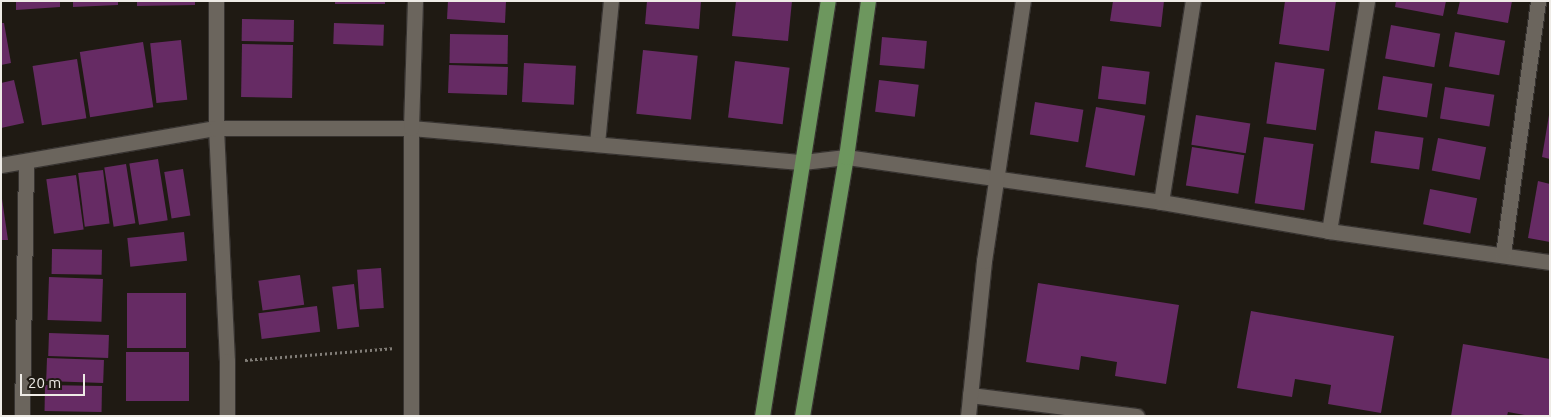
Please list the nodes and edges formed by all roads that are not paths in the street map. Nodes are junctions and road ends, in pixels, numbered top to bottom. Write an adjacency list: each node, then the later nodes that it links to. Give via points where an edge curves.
1 (216, 1): 10 (street)
2 (415, 1): 11 (street)
3 (611, 1): 12 (street)
4 (828, 1): 15 (main road)
5 (868, 1): 13 (main road)
6 (1023, 1): 17 (street)
7 (1193, 1): 18 (street)
8 (1367, 1): 19 (street)
9 (1538, 1): 20 (street)
10 (216, 128): 11 (street); 14 (street); 24 (street)
11 (412, 128): 12 (street); 25 (street)
12 (596, 143): 15 (street)
13 (846, 157): 15 (street); 17 (street); 27 (main road)
14 (26, 162): 16 (street); 23 (street)
15 (803, 162): 26 (main road)
16 (1, 165)
17 (996, 178): 18 (street); 22 (street)
18 (1162, 202): 19 (street)
19 (1329, 231): 20 (street)
20 (1503, 254): 21 (street)
21 (1550, 262)
22 (970, 395): 28 (street); 29 (street)
23 (22, 416)
24 (227, 416)
25 (411, 416)
26 (762, 416)
27 (802, 416)
28 (968, 416)
29 (1137, 416)

